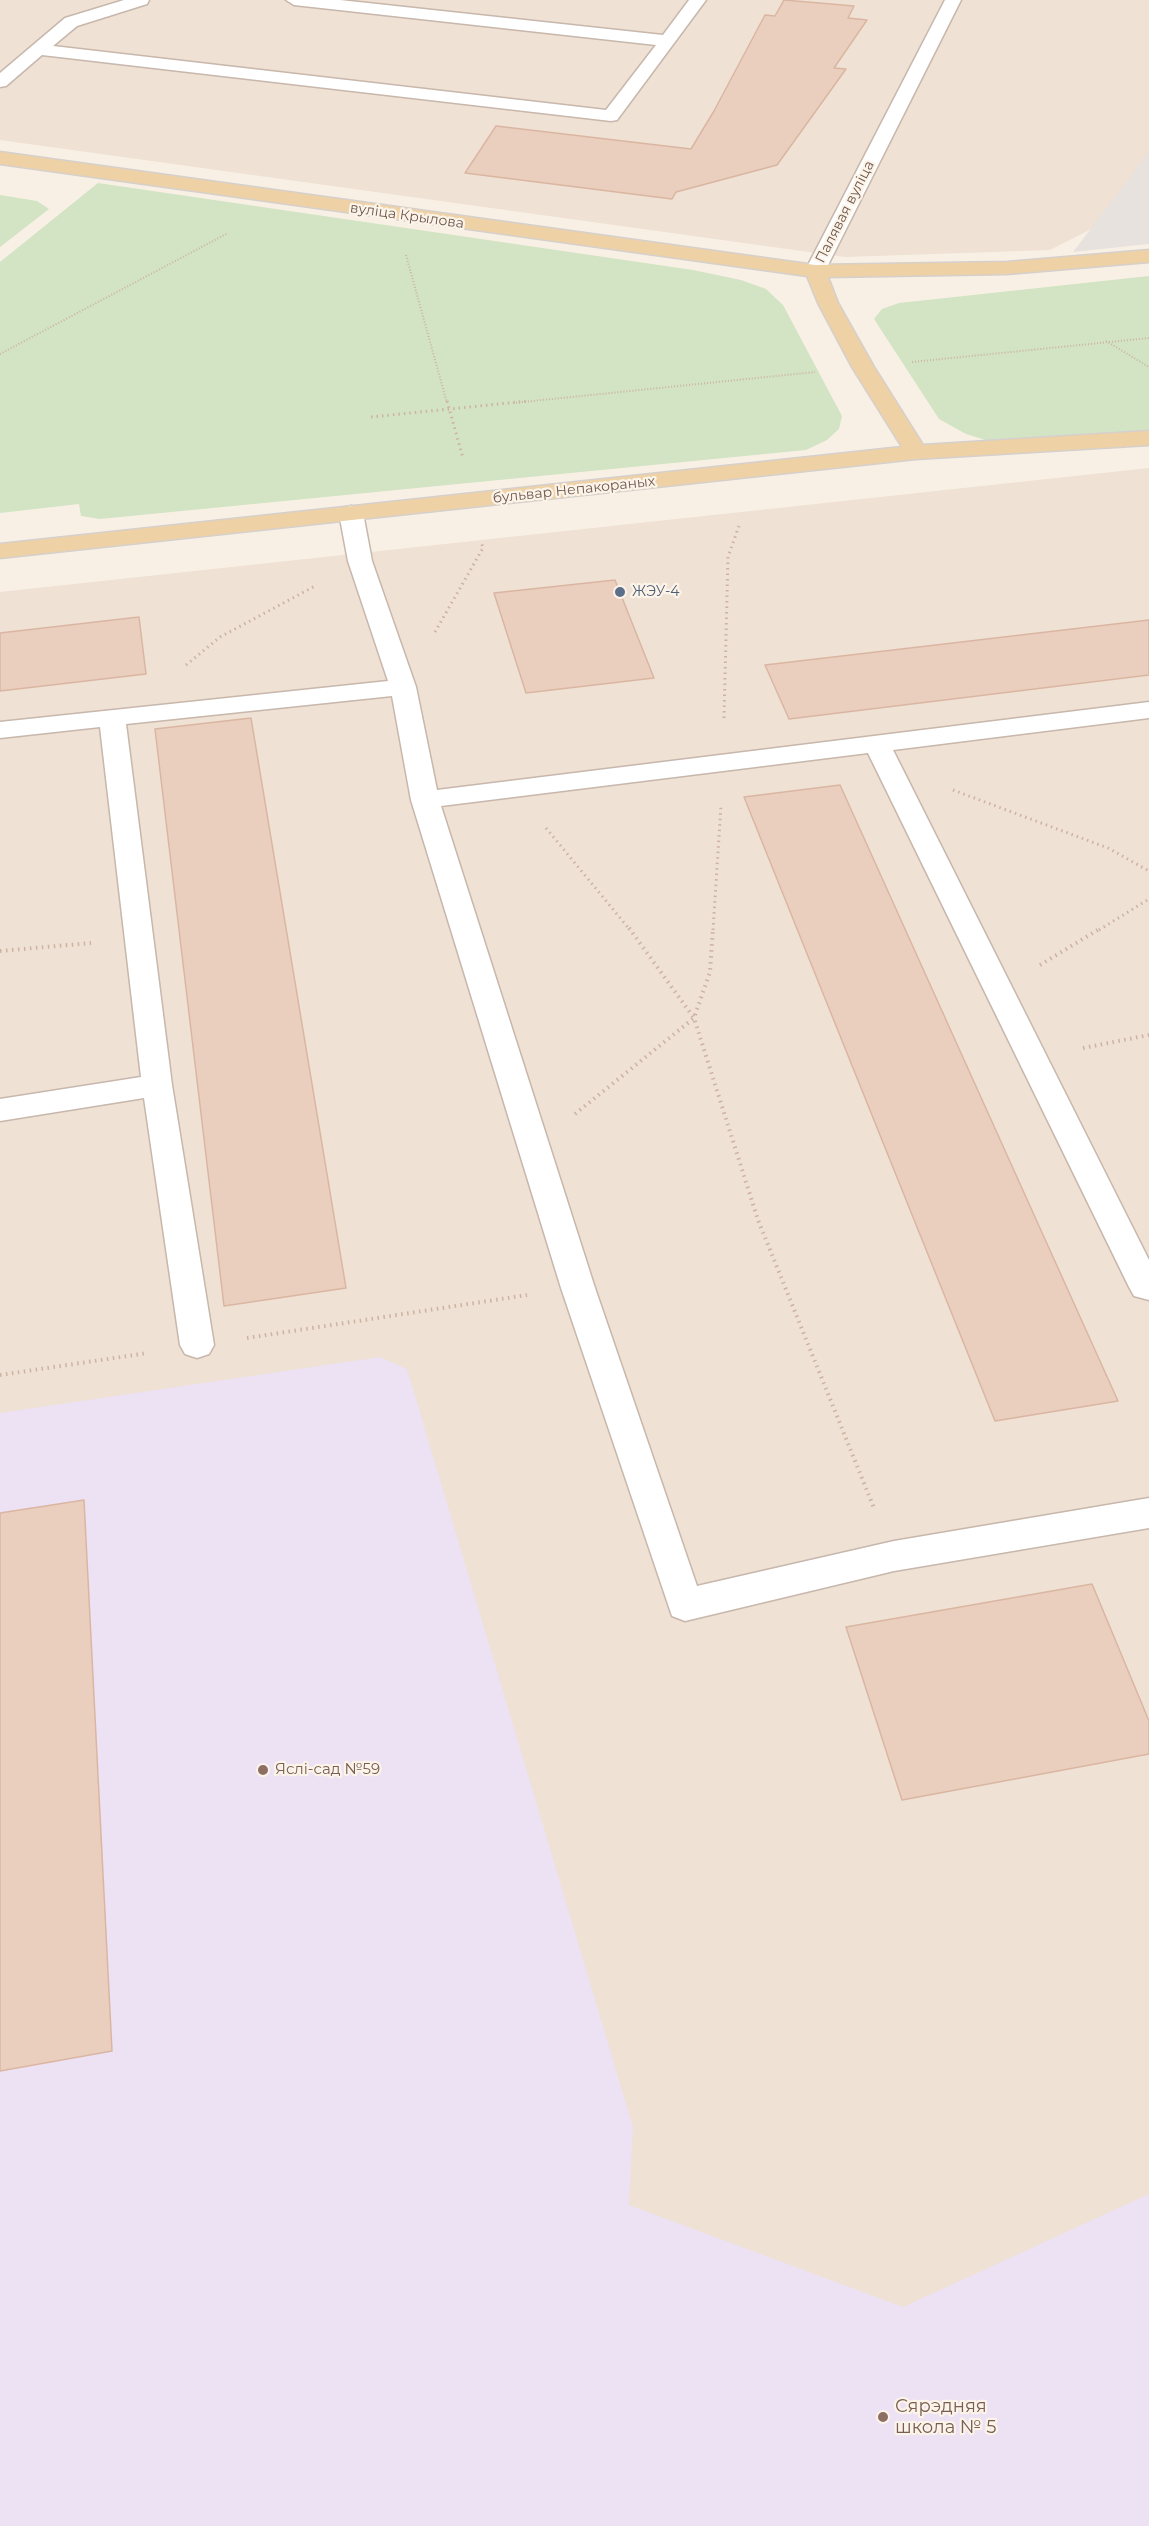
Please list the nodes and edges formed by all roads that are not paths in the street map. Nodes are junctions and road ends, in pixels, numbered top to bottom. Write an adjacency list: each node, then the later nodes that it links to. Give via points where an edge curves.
1 (141, 0): 6 (street, via 71,22)
2 (294, 0): 5 (street)
3 (699, 0): 5 (street)
4 (954, 0): 10 (street, Палявая вуліца)
5 (668, 41): 6 (street, via 611,116)
6 (38, 49): 7 (street)
7 (0, 82)
8 (0, 158): 10 (main road, вуліца Крылова)
9 (1149, 256): 10 (main road, вуліца Крылова, via 1006,268)
10 (814, 271): 12 (main road, Палявая вуліца, via 863,367)
11 (1149, 438): 12 (main road, бульвар Непакораных)
12 (916, 452): 13 (main road, бульвар Непакораных)
13 (351, 513): 14 (main road, бульвар Непакораных); 15 (street, via 360,561)
14 (0, 550)
15 (403, 687): 17 (street); 20 (street)
16 (1149, 710): 19 (street)
17 (112, 718): 18 (street); 21 (street)
18 (0, 730)
19 (882, 755): 20 (street, via 723,762); 23 (street)
20 (425, 800): 25 (street, via 578,1288 685,1605 894,1556)
21 (157, 1085): 22 (street); 24 (street)
22 (0, 1110)
23 (1149, 1287)
24 (197, 1345)
25 (1149, 1513)

